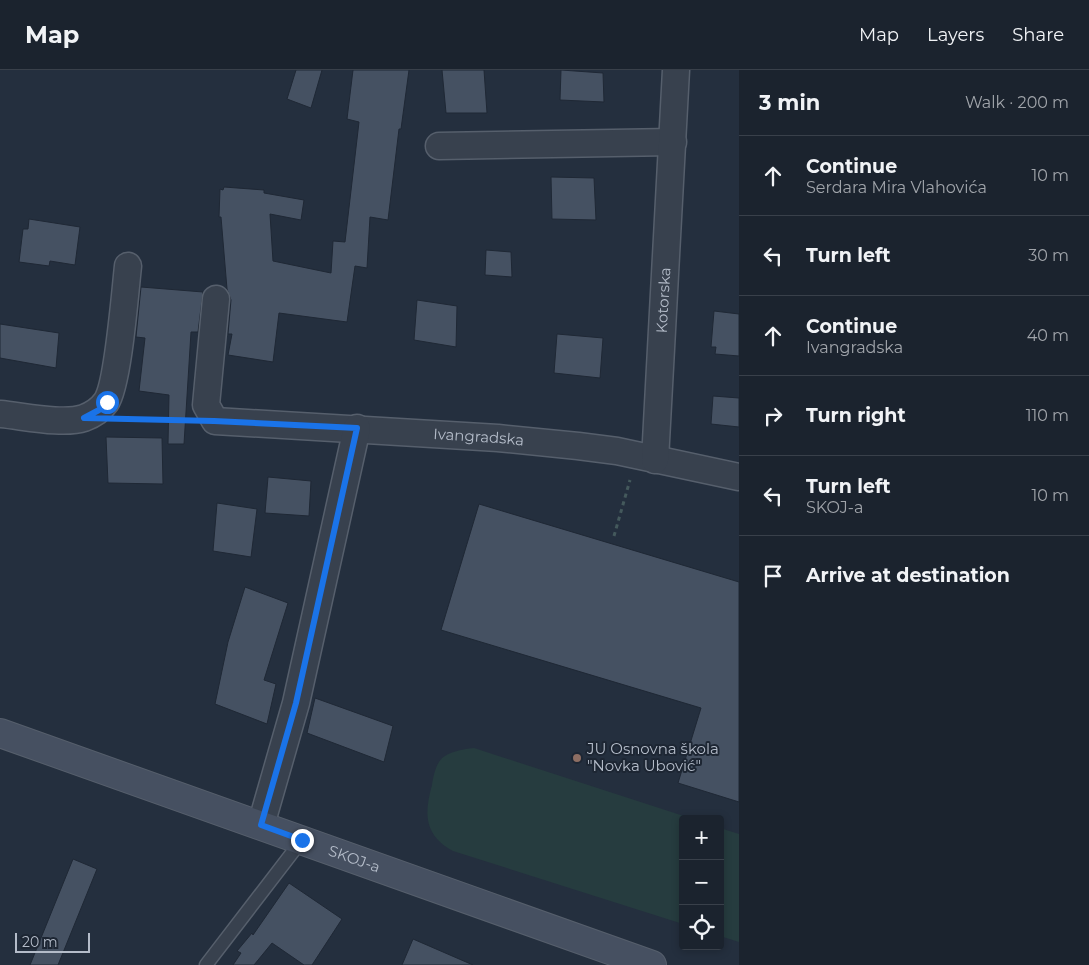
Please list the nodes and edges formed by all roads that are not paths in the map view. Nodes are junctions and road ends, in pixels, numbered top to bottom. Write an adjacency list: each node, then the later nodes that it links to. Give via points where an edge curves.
1 (676, 70): 2 (street, Kotorska)
2 (673, 142): 3 (street); 8 (street, Kotorska)
3 (438, 146)
4 (128, 266): 6 (street, via 107,402 84,418 69,420)
5 (216, 299): 7 (street, Ivangradska, via 206,406 214,421)
6 (0, 414)
7 (357, 428): 8 (street, Ivangradska, via 498,438 617,450); 11 (street, via 296,703)
8 (646, 457): 9 (street, Ivangradska)
9 (739, 477)
10 (0, 733): 11 (main road, SKOJ-a)
11 (261, 825): 12 (main road, SKOJ-a)
12 (302, 840): 13 (lane); 14 (main road, SKOJ-a)
13 (206, 965)
14 (652, 965)

